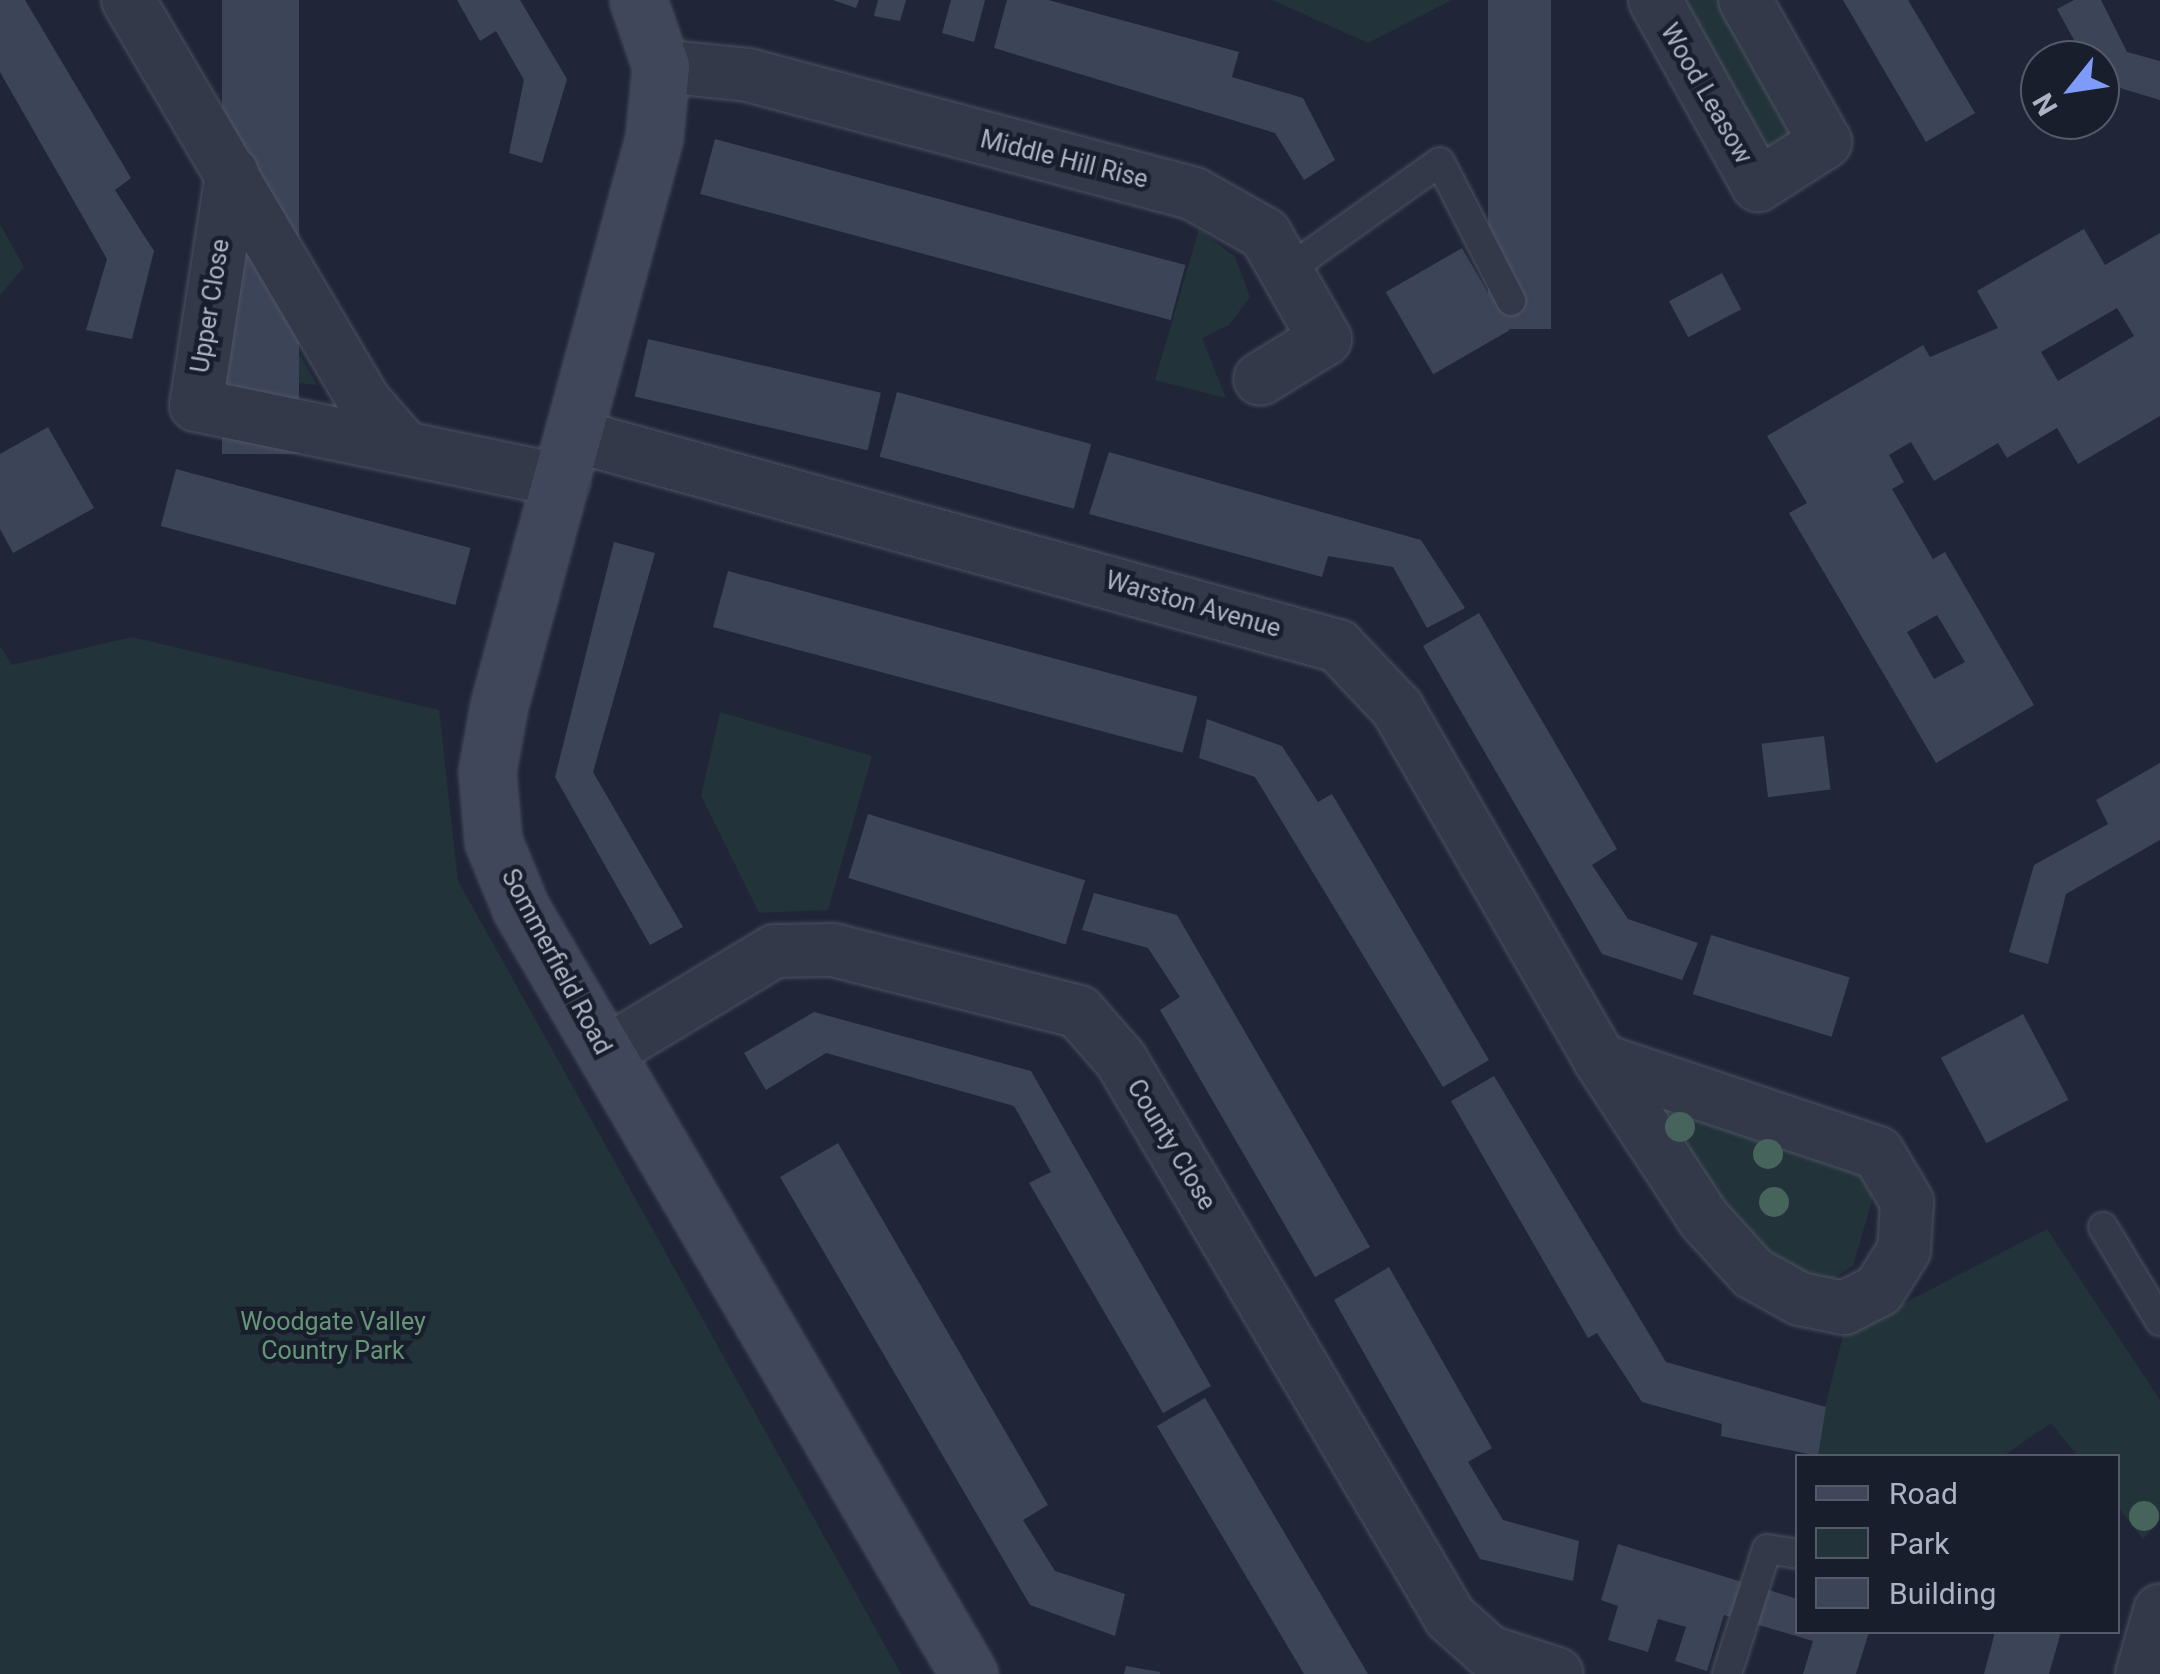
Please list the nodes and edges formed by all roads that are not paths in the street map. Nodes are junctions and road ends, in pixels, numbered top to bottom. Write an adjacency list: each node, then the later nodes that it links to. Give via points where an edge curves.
1 (128, 0): 6 (street, Upper Close)
2 (638, 0): 5 (street, Sommerfield Road)
3 (1655, 0): 4 (street, Wood Leasow, via 1758,185 1825,142)
4 (1746, 0)
5 (662, 66): 7 (street, Middle Hill Rise, via 748,75 1194,194 1265,234); 11 (street, Sommerfield Road, via 654,138)
6 (232, 173): 10 (street, Upper Close, via 364,402); 10 (street, Upper Close, via 196,406)
7 (1288, 270): 8 (lane, via 1440,162); 9 (street, Middle Hill Rise, via 1326,339)
8 (1511, 302)
9 (1260, 378)
10 (405, 448): 11 (street, Upper Close)
11 (568, 458): 12 (street, Sommerfield Road, via 499,704 489,789 493,841 521,908); 13 (street, Warston Avenue, via 1338,646 1397,708)
12 (605, 1054): 18 (street, Sommerfield Road); 19 (street, County Close, via 775,951 833,950 1079,1012 1121,1060 1450,1617 1489,1652)
13 (1600, 1060): 13 (street, Warston Avenue, via 1878,1153 1907,1202 1904,1250 1879,1290 1844,1308 1800,1300 1753,1273 1704,1219)
14 (2103, 1227): 15 (lane)
15 (2160, 1321)
16 (1795, 1554): 20 (lane, via 1767,1549)
17 (2160, 1611): 21 (street)
18 (969, 1674)
19 (1557, 1674)
20 (1727, 1674)
21 (2142, 1674)

